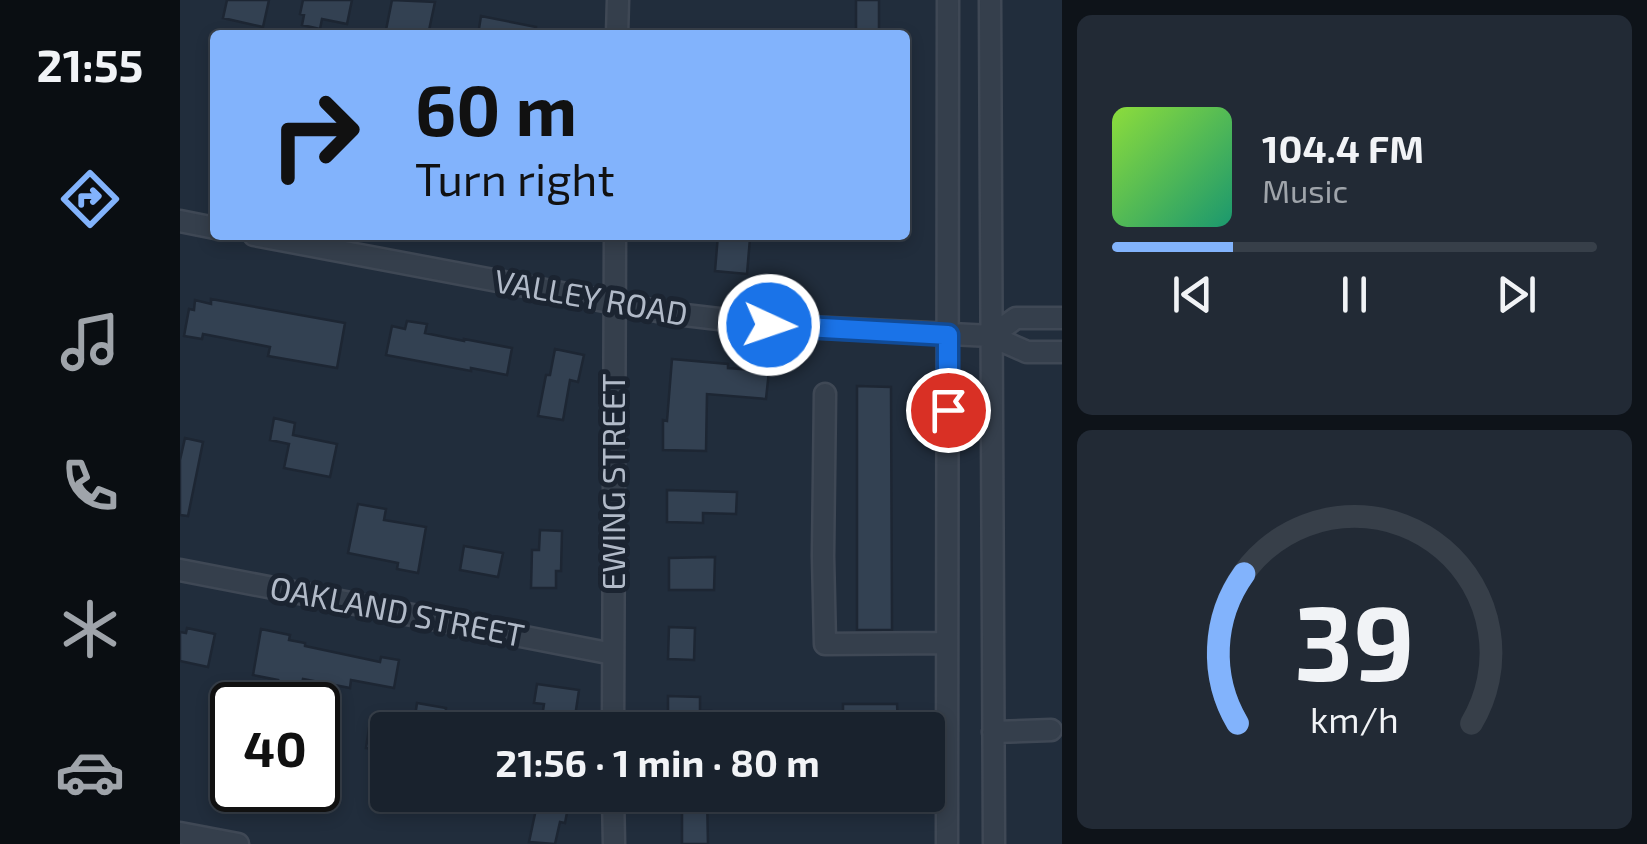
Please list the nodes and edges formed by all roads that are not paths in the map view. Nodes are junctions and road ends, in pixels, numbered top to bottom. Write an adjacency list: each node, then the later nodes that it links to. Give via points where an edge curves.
1 (618, 0): 4 (street)
2 (948, 0): 11 (street)
3 (990, 0): 12 (street)
4 (618, 30)
5 (180, 221): 6 (street)
6 (210, 227)
7 (280, 240): 9 (street, VALLEY ROAD)
8 (615, 240): 9 (street, EWING STREET)
9 (614, 303): 11 (street, VALLEY ROAD, via 769,325); 17 (street, EWING STREET)
10 (1062, 318): 12 (street, via 1016,318)
11 (948, 335): 12 (street, VALLEY ROAD); 16 (street)
12 (992, 336): 13 (street, via 1027,352); 20 (street)
13 (1062, 352)
14 (824, 394): 16 (street, via 825,644)
15 (180, 570): 17 (street, OAKLAND STREET)
16 (947, 643): 25 (street)
17 (613, 654): 18 (street, EWING STREET)
18 (613, 712)
19 (1051, 730): 20 (street)
20 (994, 732): 26 (street)
21 (614, 812): 24 (street)
22 (180, 832): 23 (street)
23 (238, 844)
24 (614, 844)
25 (947, 844)
26 (994, 844)

